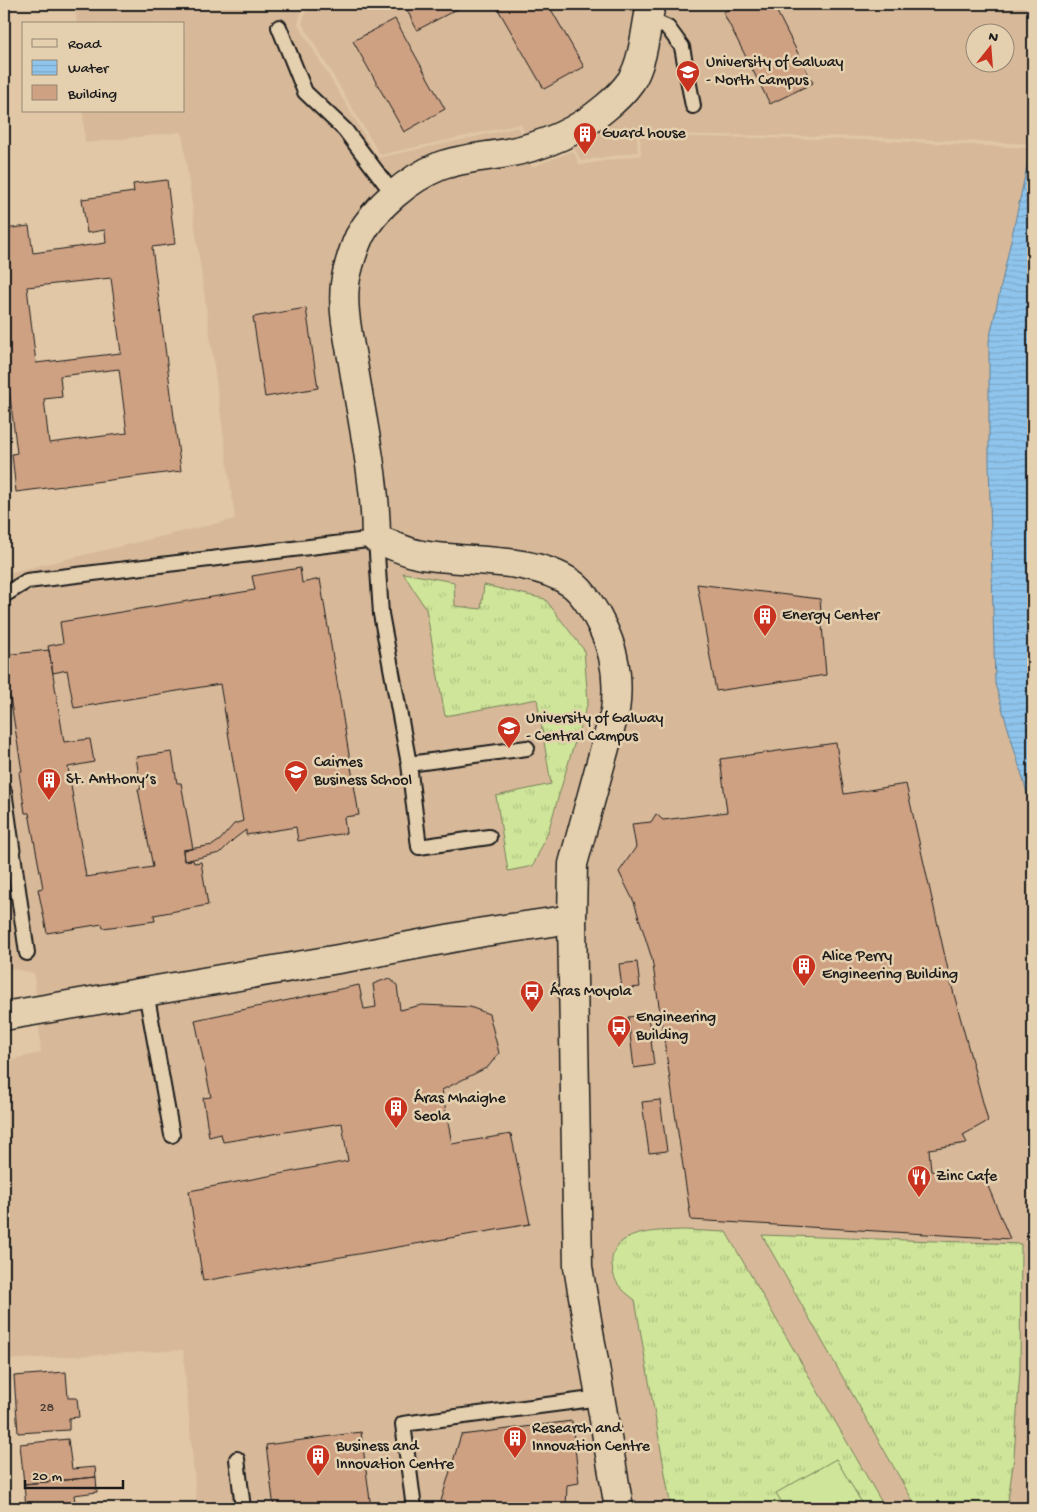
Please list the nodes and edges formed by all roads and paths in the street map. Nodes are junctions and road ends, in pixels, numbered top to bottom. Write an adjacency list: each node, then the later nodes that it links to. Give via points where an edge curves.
1 (649, 12): 3 (lane, via 668,28 682,47); 4 (street, via 632,80 620,96 588,122 556,139 531,147 440,166 417,177)
2 (280, 27): 4 (lane, via 305,92 345,130)
3 (693, 106)
4 (394, 195): 5 (street, via 359,237 347,275 345,294 348,336 376,508)
5 (376, 539): 6 (lane, via 27,581); 8 (lane, via 381,614); 11 (street, via 421,555 530,566 553,573 572,584 600,622 610,642 618,693 573,864)
6 (4, 595)
7 (527, 748): 8 (lane)
8 (408, 764): 10 (lane, via 419,847)
9 (4, 791): 12 (lane)
10 (489, 837)
11 (572, 919): 13 (street); 16 (street, via 578,1267)
12 (27, 953)
13 (146, 992): 14 (street); 15 (lane)
14 (4, 1016)
15 (172, 1135)
16 (600, 1398): 19 (lane, via 403,1424); 20 (street)
17 (237, 1459): 18 (lane)
18 (243, 1508)
19 (414, 1508)
20 (619, 1508)

